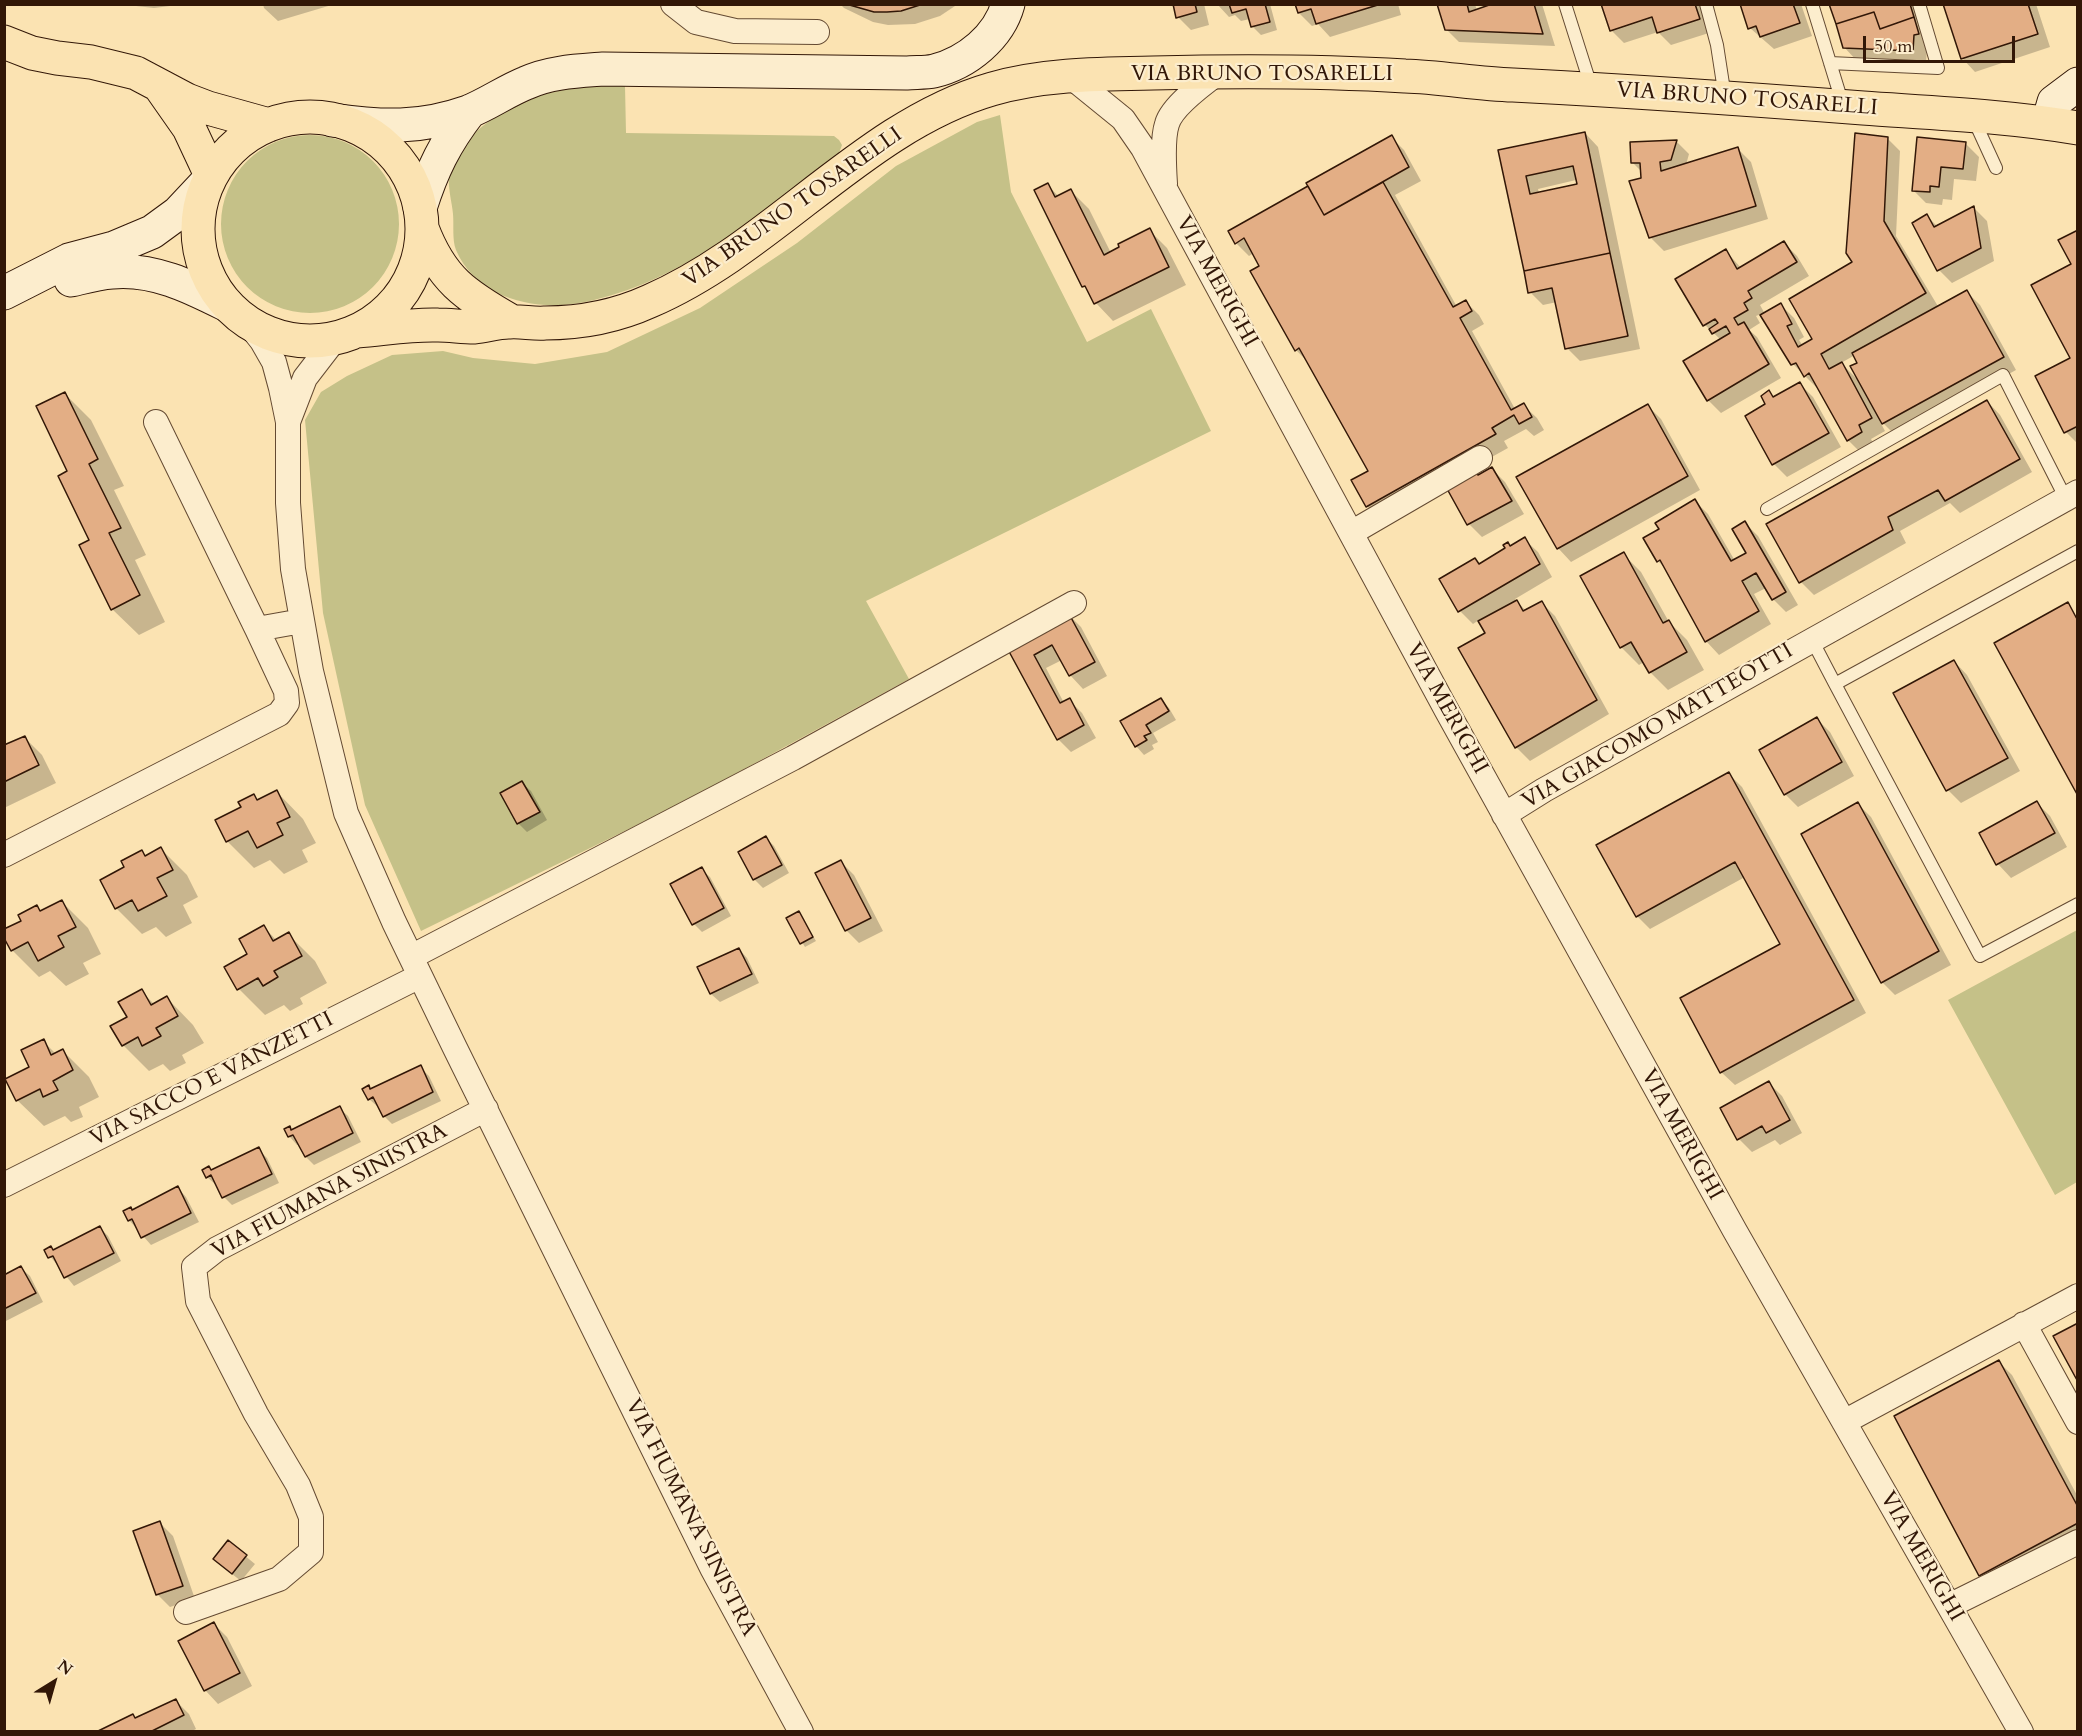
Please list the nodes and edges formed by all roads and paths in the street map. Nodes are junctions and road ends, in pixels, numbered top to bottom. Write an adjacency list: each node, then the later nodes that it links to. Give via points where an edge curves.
1 (673, 4): 7 (street, via 696,22 735,31)
2 (1008, 4): 11 (main road, via 994,33 981,46 934,71)
3 (1565, 4): 16 (lane)
4 (1706, 4): 17 (lane)
5 (1812, 4): 10 (lane)
6 (1919, 4): 10 (lane, via 1938,68)
7 (765, 32): 8 (street); 11 (street)
8 (818, 32)
9 (4, 42): 14 (main road, via 32,52 116,67)
10 (1830, 63): 18 (lane)
11 (766, 71): 19 (main road, via 603,69 550,75 520,85)
12 (1219, 72): 13 (main road, VIA BRUNO TOSARELLI); 16 (main road, VIA BRUNO TOSARELLI, via 1407,76); 26 (street, VIA MERIGHI, via 1186,97 1167,123)
13 (1070, 76): 26 (street, VIA MERIGHI, via 1123,119); 30 (main road, VIA BRUNO TOSARELLI, via 989,90 926,117 886,141 705,273 649,302 599,318 540,324)
14 (156, 82): 22 (main road, via 208,108); 25 (main road, via 189,128)
15 (2078, 84): 23 (main road, via 2054,102)
16 (1593, 89): 17 (main road, VIA BRUNO TOSARELLI)
17 (1725, 98): 18 (main road, VIA BRUNO TOSARELLI)
18 (1843, 106): 20 (main road, VIA BRUNO TOSARELLI)
19 (470, 111): 21 (main road, via 404,126); 27 (main road, via 449,138 436,164)
20 (1972, 116): 23 (main road, VIA BRUNO TOSARELLI); 24 (lane)
21 (332, 120): 22 (main road, VIA BRUNO TOSARELLI, via 300,118); 27 (main road, VIA BRUNO TOSARELLI, via 357,128 398,160 411,182)
22 (269, 125): 25 (main road, via 226,154)
23 (2063, 126)
24 (1996, 168)
25 (210, 178): 28 (main road, via 178,213 152,232 69,261); 29 (main road, via 200,207 197,233 201,259 212,284)
26 (1165, 189): 37 (street, VIA MERIGHI)
27 (421, 218): 30 (main road, VIA BRUNO TOSARELLI, via 434,255 459,288); 31 (main road, via 417,260 405,289 384,313)
28 (4, 294): 29 (main road, via 112,272 137,272 190,286)
29 (237, 314): 31 (main road, VIA BRUNO TOSARELLI, via 274,336 304,342); 33 (street, VIA FIUMANA SINISTRA, via 262,341 274,362)
30 (511, 321): 31 (main road, VIA BRUNO TOSARELLI, via 478,327 435,325)
31 (346, 335): 33 (street, VIA FIUMANA SINISTRA, via 305,378)
32 (156, 422): 41 (street)
33 (288, 422): 40 (street, VIA FIUMANA SINISTRA, via 288,514 292,569)
34 (1480, 458): 37 (street)
35 (2072, 495): 36 (lane, via 2003,375); 42 (street, VIA GIACOMO MATTEOTTI)
36 (1767, 509)
37 (1351, 533): 44 (street, VIA MERIGHI)
38 (2078, 551): 43 (lane)
39 (1074, 603): 47 (street, VIA SACCO E VANZETTI)
40 (302, 621): 41 (street); 47 (street, VIA FIUMANA SINISTRA, via 346,813)
41 (257, 629): 45 (street, via 286,691 287,703 279,714)
42 (1812, 640): 43 (lane, VIA GIACOMO MATTEOTTI); 44 (street, VIA GIACOMO MATTEOTTI)
43 (1835, 684): 46 (lane, VIA GIACOMO MATTEOTTI, via 1980,956)
44 (1504, 815): 52 (street, VIA MERIGHI)
45 (4, 855)
46 (2078, 904)
47 (416, 966): 48 (street, VIA FIUMANA SINISTRA); 49 (street, VIA SACCO E VANZETTI)
48 (486, 1109): 56 (street, VIA FIUMANA SINISTRA, via 218,1249 194,1267 198,1301 298,1485 311,1517 311,1552 279,1578); 57 (street, VIA FIUMANA SINISTRA, via 712,1568)
49 (4, 1185)
50 (2078, 1296): 51 (street)
51 (2024, 1324): 52 (street); 53 (street)
52 (1844, 1422): 55 (street, VIA MERIGHI)
53 (2078, 1422)
54 (2078, 1542): 55 (street)
55 (1949, 1606): 58 (street, VIA MERIGHI)
56 (186, 1612)
57 (801, 1731)
58 (2021, 1731)

